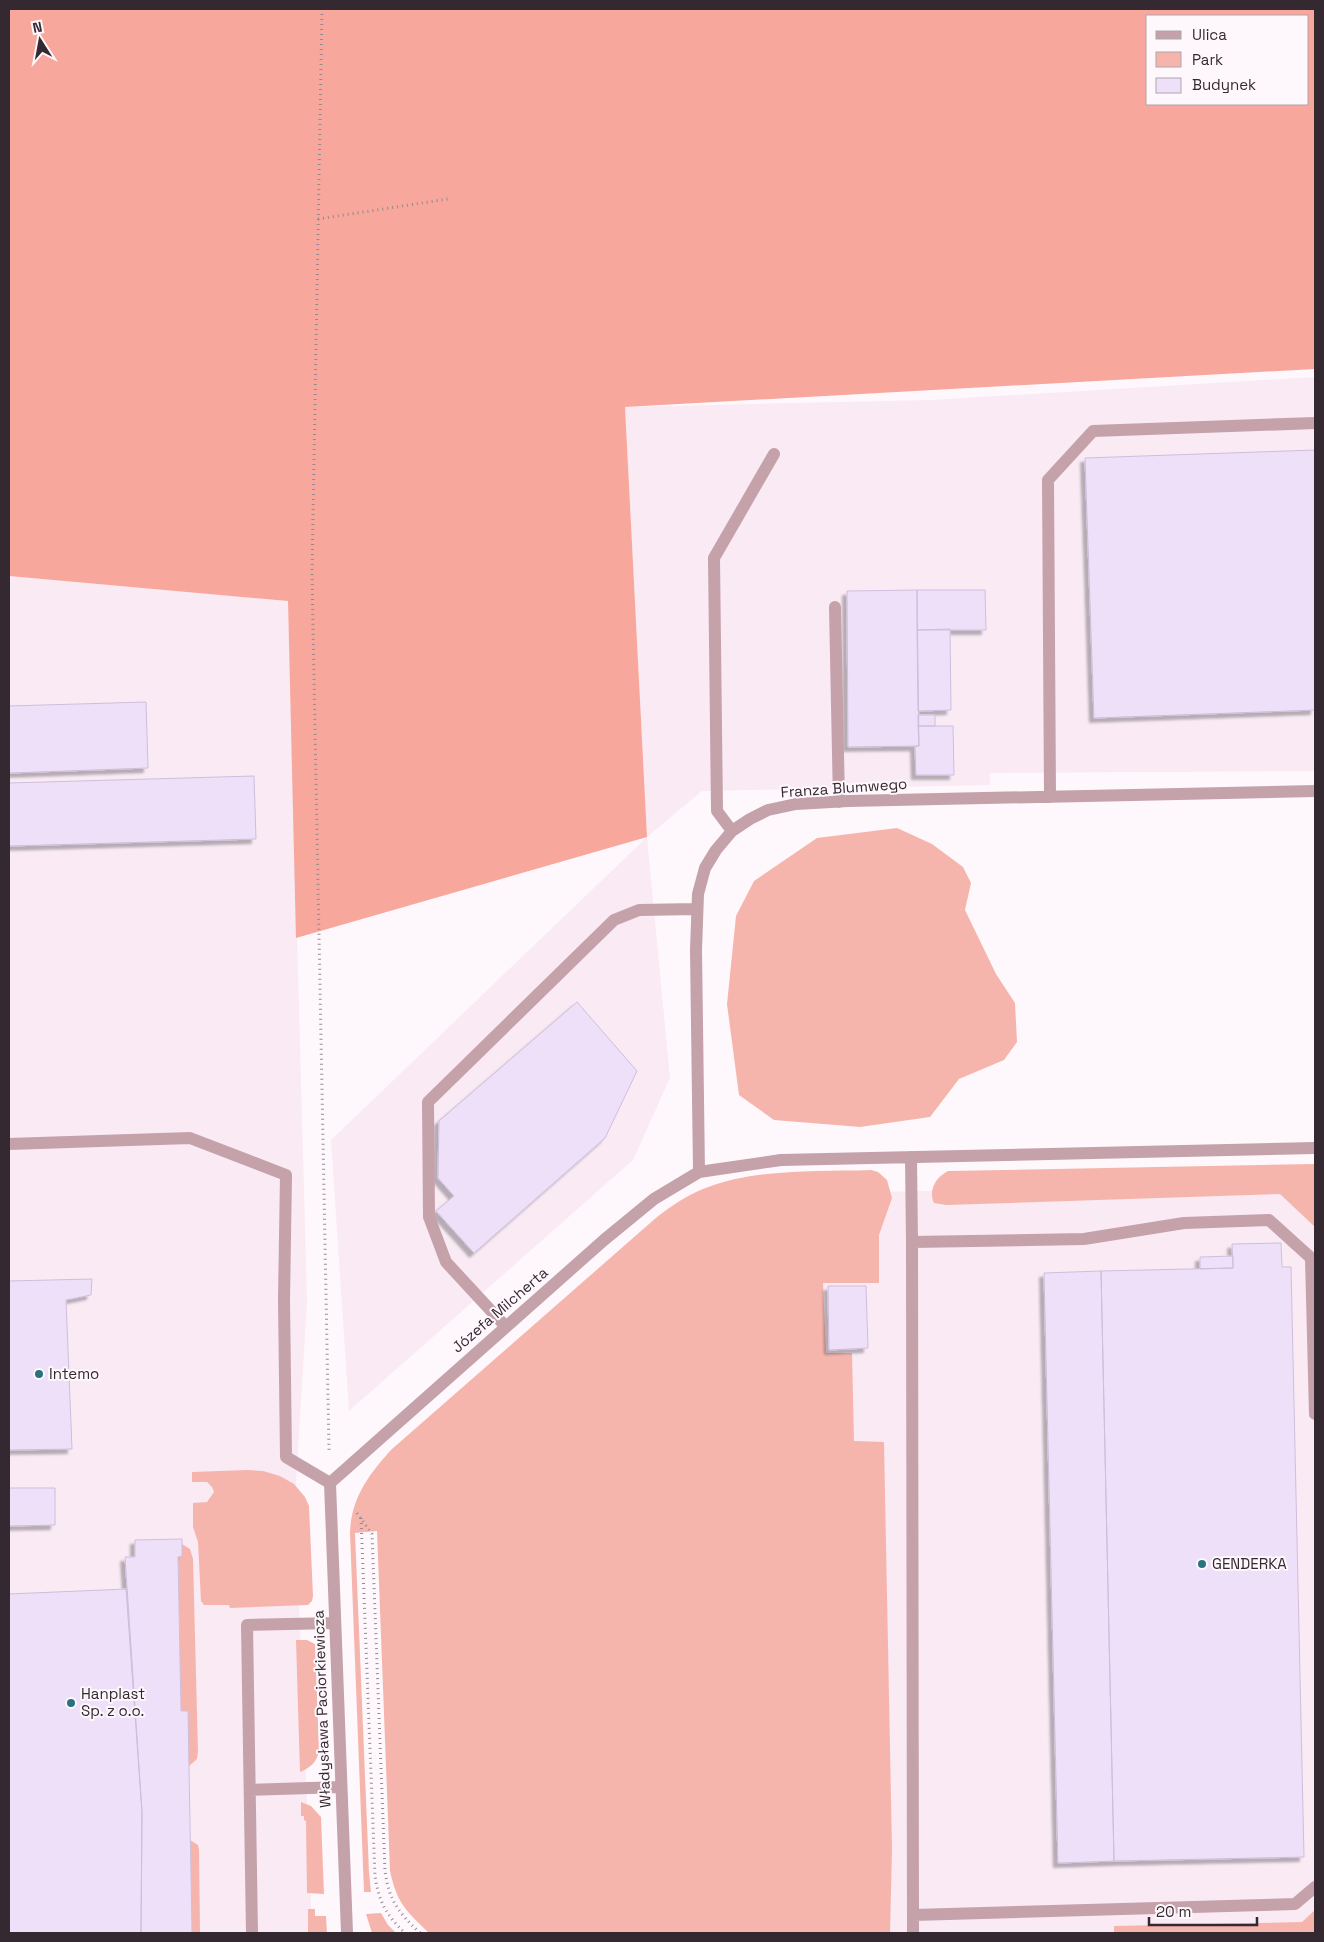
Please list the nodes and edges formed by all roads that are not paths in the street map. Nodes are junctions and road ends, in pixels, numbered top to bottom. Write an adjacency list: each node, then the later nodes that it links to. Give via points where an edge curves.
1 (1315, 423): 5 (street, via 1093,431 1048,480)
2 (774, 454): 7 (street, via 714,558 717,811)
3 (834, 608): 6 (street)
4 (1315, 791): 5 (street, Franza Blumwego)
5 (1050, 797): 6 (street, Franza Blumwego)
6 (839, 802): 7 (street, Franza Blumwego, via 796,804 768,810)
7 (732, 831): 8 (street, Franza Blumwego, via 705,868)
8 (697, 909): 12 (street, Franza Blumwego); 14 (street, via 639,910 614,920 428,1102 429,1217 446,1262)
9 (9, 1144): 16 (street, via 190,1138 286,1176 286,1457)
10 (1315, 1148): 11 (street)
11 (911, 1157): 12 (street, via 782,1160); 13 (street)
12 (699, 1172): 14 (street, Józefa Milcherta, via 654,1199)
13 (912, 1242): 15 (street, via 1084,1239 1184,1223 1269,1220 1311,1258); 21 (street)
14 (506, 1327): 16 (street, Józefa Milcherta)
15 (1315, 1414)
16 (330, 1483): 17 (street, Władysława Paciorkiewicza)
17 (335, 1624): 18 (street, Władysława Paciorkiewicza); 19 (street, via 247,1625)
18 (341, 1787): 19 (street); 23 (street, Władysława Paciorkiewicza)
19 (250, 1790): 22 (street)
20 (1315, 1887): 21 (street, via 1295,1904)
21 (913, 1915): 24 (street)
22 (252, 1933)
23 (347, 1933)
24 (913, 1933)

